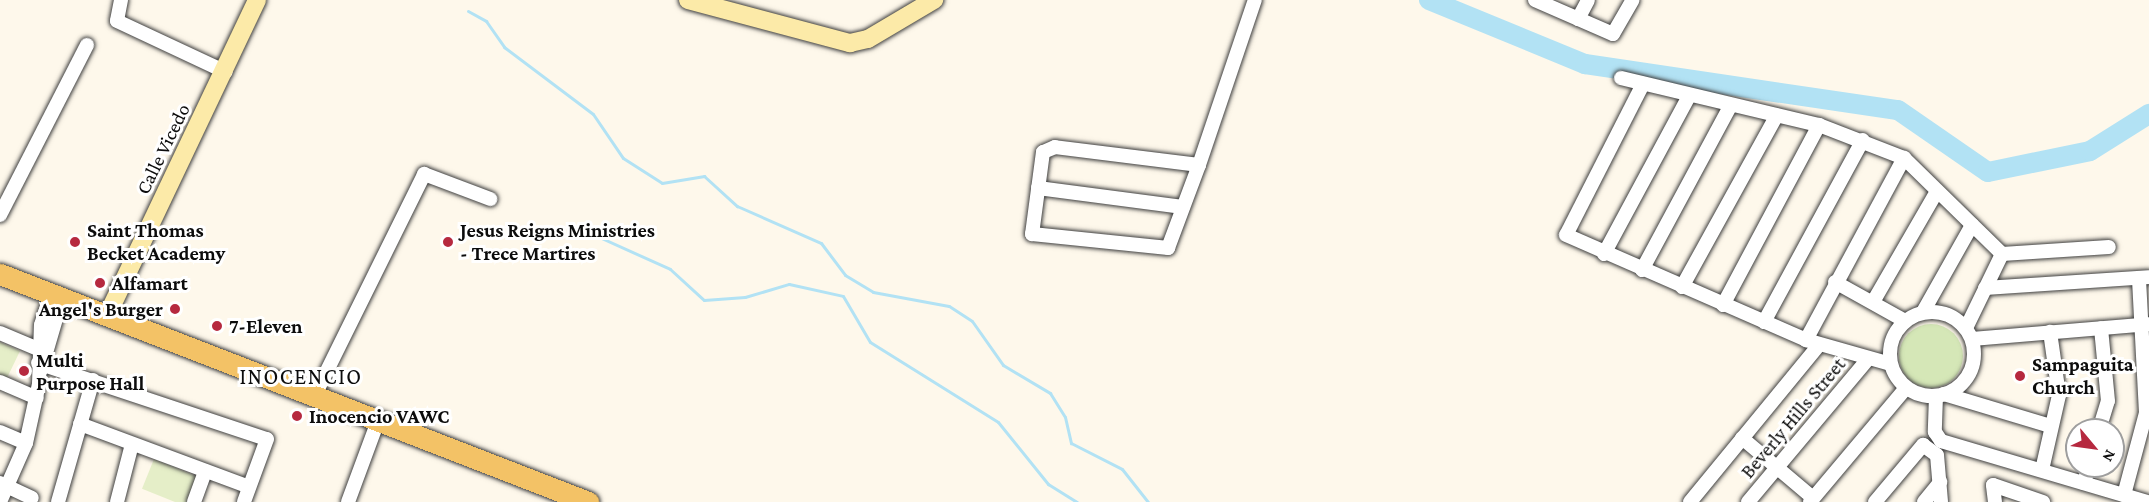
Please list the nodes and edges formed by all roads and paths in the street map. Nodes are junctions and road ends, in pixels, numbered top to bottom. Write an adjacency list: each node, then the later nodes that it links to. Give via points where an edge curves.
1 (121, 0): 11 (street, via 117,21)
2 (257, 0): 11 (street, Calle Vicedo)
3 (688, 0): 4 (street, via 850,43 867,39)
4 (934, 0)
5 (1255, 0): 20 (street)
6 (1588, 0): 9 (street)
7 (1633, 0): 9 (street, via 1613,34)
8 (1543, 1): 9 (street)
9 (1578, 19)
10 (87, 45): 25 (street)
11 (226, 72): 40 (street, Calle Vicedo)
12 (1622, 78): 13 (street)
13 (1643, 84): 14 (street); 28 (street, via 1566,227 1572,240)
14 (1689, 96): 15 (street); 28 (street)
15 (1731, 105): 16 (street); 30 (street)
16 (1777, 115): 17 (street); 34 (street)
17 (1819, 125): 18 (street); 38 (street)
18 (1863, 140): 19 (street); 42 (street)
19 (1904, 158): 22 (street); 33 (street)
20 (1198, 165): 21 (street, via 1055,147 1043,152); 24 (street)
21 (1038, 188): 24 (street); 24 (street, via 1032,234 1168,248)
22 (1936, 191): 26 (street); 37 (street)
23 (490, 199): 57 (street, via 424,174)
24 (1183, 207)
25 (0, 215)
26 (1972, 225): 29 (street); 39 (street)
27 (2109, 247): 29 (street)
28 (1604, 254): 30 (street)
29 (2002, 254): 35 (street)
30 (1642, 270): 34 (street)
31 (0, 273): 36 (main road)
32 (2144, 277): 35 (street); 43 (street)
33 (1835, 282): 37 (street); 48 (street)
34 (1682, 287): 38 (street)
35 (1985, 288): 47 (street)
36 (57, 296): 40 (main road); 50 (street)
37 (1873, 302): 41 (street)
38 (1723, 304): 42 (street)
39 (1923, 312): 41 (street); 47 (street, via 1947,314)
40 (107, 316): 57 (main road)
41 (1905, 321): 51 (street, via 1895,333)
42 (1764, 322): 48 (street)
43 (2144, 325): 44 (street); 52 (street)
44 (2101, 328): 45 (street); 59 (street, via 2108,401)
45 (2050, 332): 47 (street); 62 (street, via 2059,395)
46 (0, 333): 50 (street)
47 (1969, 334): 56 (street, via 1973,359 1966,378)
48 (1812, 342): 49 (street); 64 (street)
49 (1868, 359): 51 (street); 67 (street, Beverly Hills Street)
50 (41, 361): 53 (street); 58 (street)
51 (1891, 364): 55 (street)
52 (2145, 373): 75 (street, via 2146,413)
53 (93, 380): 61 (street); 74 (street, via 267,439)
54 (0, 382): 58 (street)
55 (1906, 388): 56 (street); 77 (street)
56 (1940, 395): 62 (street); 68 (street, via 1935,432 1941,441)
57 (314, 397): 60 (main road)
58 (37, 398): 65 (street)
59 (2103, 418)
60 (378, 421): 83 (street); 84 (main road)
61 (80, 424): 66 (street); 79 (street)
62 (2051, 426): 68 (street)
63 (0, 432): 65 (street)
64 (1742, 438): 67 (street); 85 (street)
65 (26, 443): 73 (street)
66 (132, 444): 69 (street); 80 (street)
67 (1777, 467): 77 (street); 86 (street, Beverly Hills Street)
68 (2042, 470): 72 (street)
69 (205, 471): 74 (street); 81 (street)
70 (2085, 478): 72 (street)
71 (1940, 482): 87 (street, via 1937,455 1923,445); 88 (street); 89 (street)
72 (2084, 483): 75 (street)
73 (5, 485): 76 (street); 78 (street)
74 (249, 487): 82 (street)
75 (2124, 495): 92 (street)
76 (32, 498)
77 (1812, 500)
78 (0, 502)
79 (58, 502)
80 (117, 502)
81 (194, 502)
82 (244, 502)
83 (348, 502)
84 (588, 502)
85 (1690, 502)
86 (1748, 502)
87 (1875, 502)
88 (1924, 502)
89 (1941, 502)
90 (1995, 502): 91 (street, via 1993,484)
91 (2043, 502)
92 (2147, 502)

